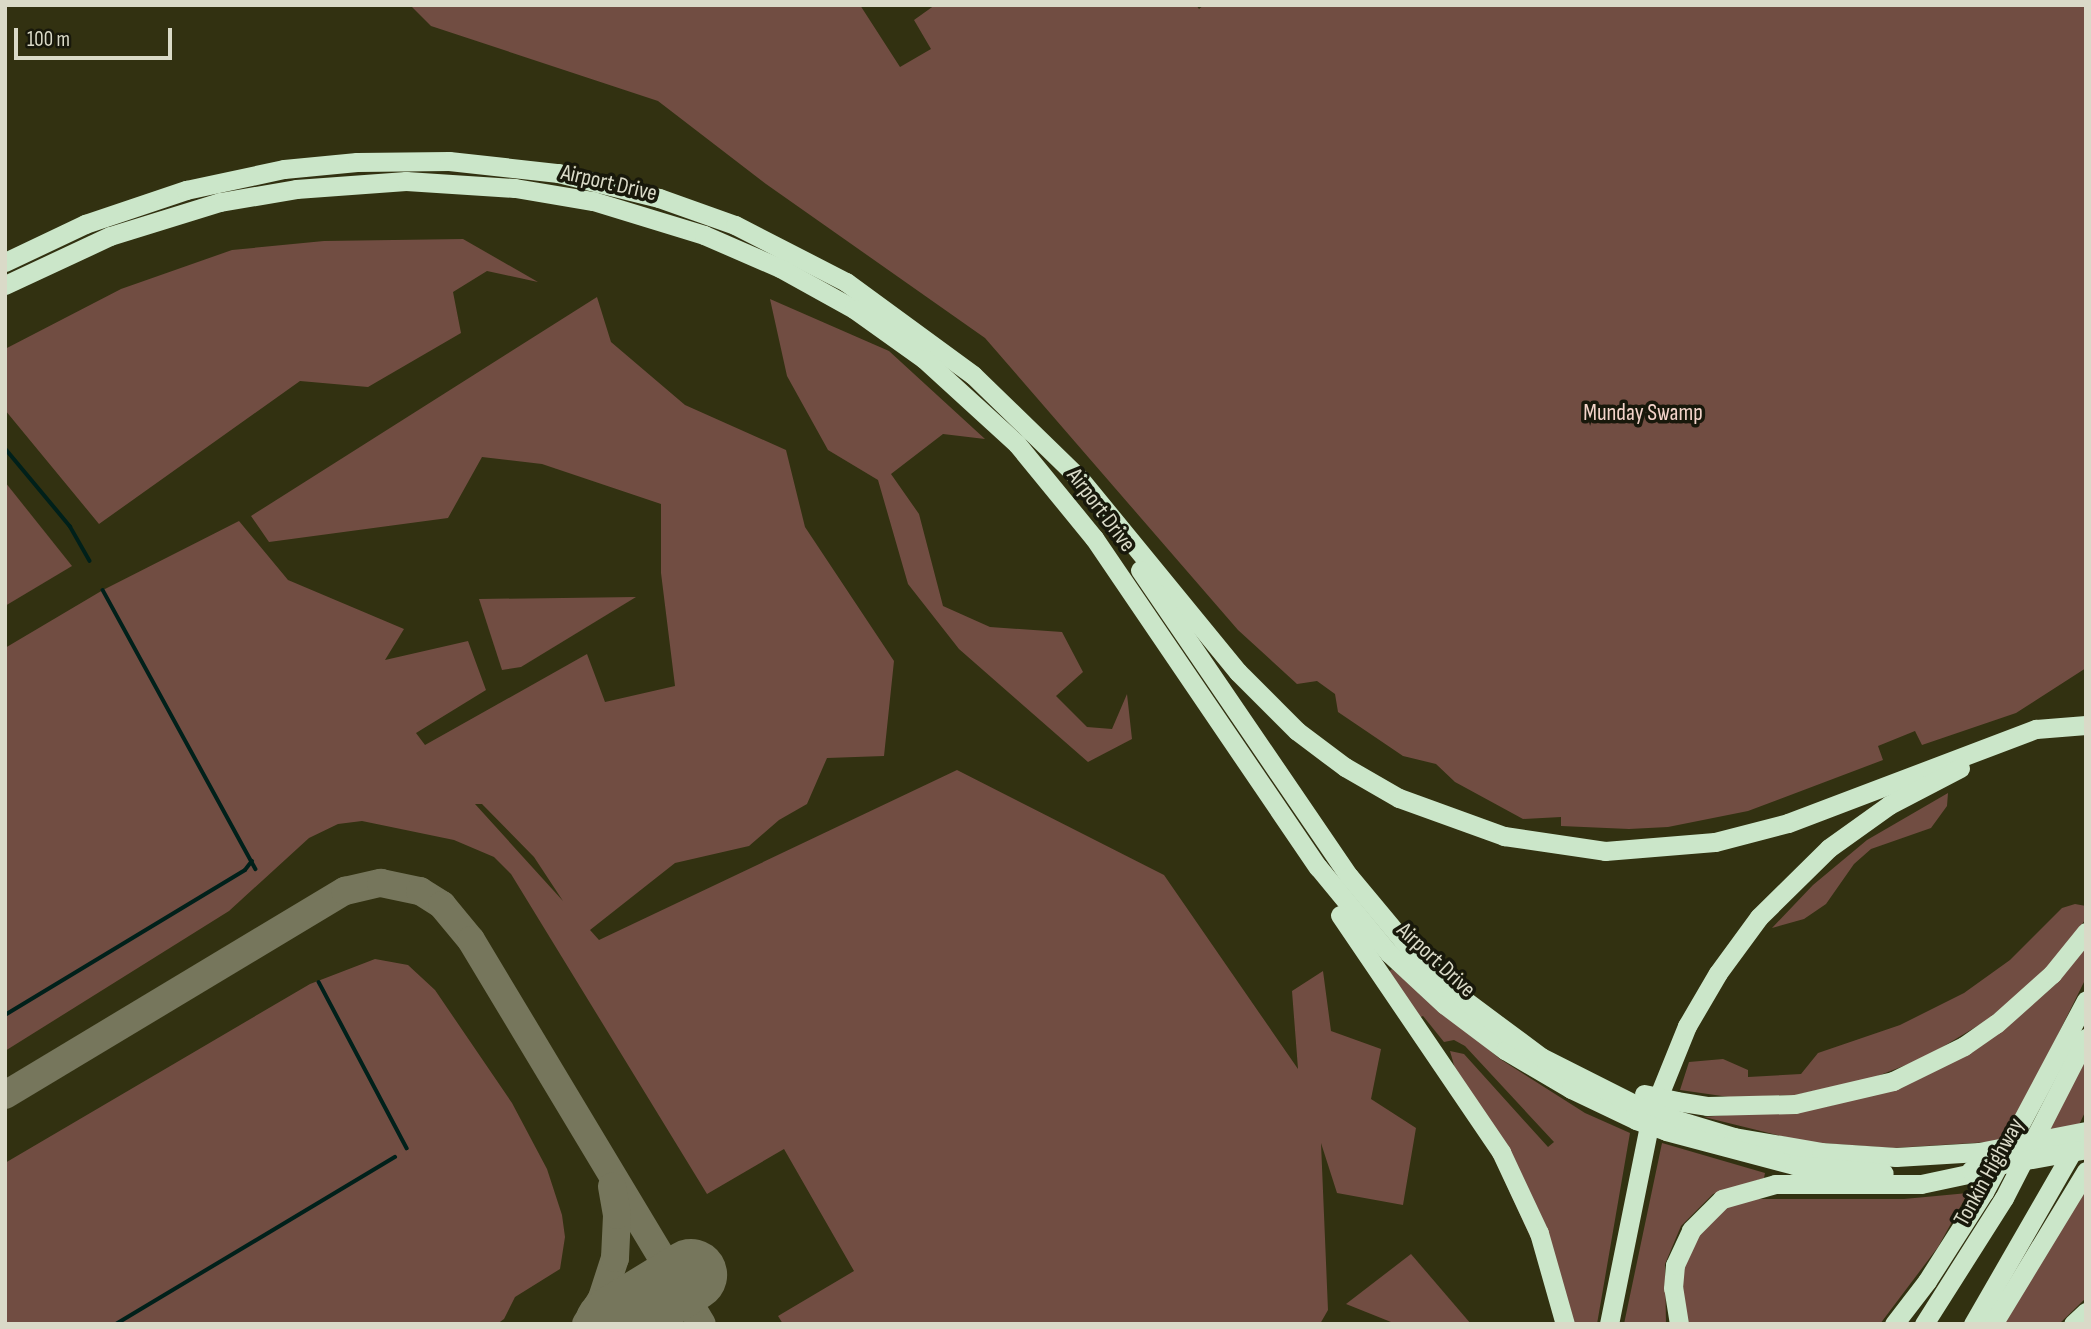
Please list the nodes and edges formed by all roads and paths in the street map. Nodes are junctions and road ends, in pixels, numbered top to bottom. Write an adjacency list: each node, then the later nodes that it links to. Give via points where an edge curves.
1 (5, 262): 3 (highway, Airport Drive, via 123,209 253,174 384,161 530,169 659,198 772,242 901,318)
2 (5, 285): 5 (highway, Airport Drive, via 74,251 181,213 258,194 374,182 443,182 554,194 628,210 704,235 780,268 854,310 924,359 987,414 1042,472 1094,538)
3 (1001, 402): 4 (highway, via 1103,506 1220,652 1278,713 1370,783 1472,827 1537,843 1605,850 1715,842 1788,824 2036,729); 9 (highway, via 1062,467 1130,555 1381,918 1434,973 1493,1022 1541,1057)
4 (2086, 728): 17 (highway, via 2006,750 1918,788 1829,848 1759,917 1704,996 1662,1084 1638,1173)
5 (1264, 788): 9 (highway, Airport Drive, via 1339,895 1417,980 1527,1064); 16 (highway, via 1307,866 1501,1152 1539,1233)
6 (2086, 932): 10 (highway, via 2044,982 1996,1024 1964,1046 1893,1081 1795,1104 1707,1106)
7 (2086, 1000): 19 (highway, via 1984,1192)
8 (2086, 1038): 20 (highway, Tonkin Highway, via 2004,1198)
9 (1640, 1107): 10 (highway, Airport Drive, bridge); 10 (highway, bridge)
10 (1671, 1117): 13 (highway, Airport Drive, via 1726,1150 1804,1167 1899,1173)
11 (2086, 1130): 13 (highway, bridge); 21 (highway)
12 (2086, 1149): 13 (highway, Airport Drive, bridge, via 2006,1165)
13 (1973, 1165): 18 (highway, via 1921,1184 1775,1184 1722,1199 1691,1230 1675,1265 1673,1288)
14 (2086, 1171): 22 (highway)
15 (2086, 1311): 23 (highway)
16 (1565, 1324)
17 (1609, 1324)
18 (1679, 1324)
19 (1894, 1324)
20 (1924, 1324)
21 (1973, 1324)
22 (1993, 1324)
23 (2073, 1324)

